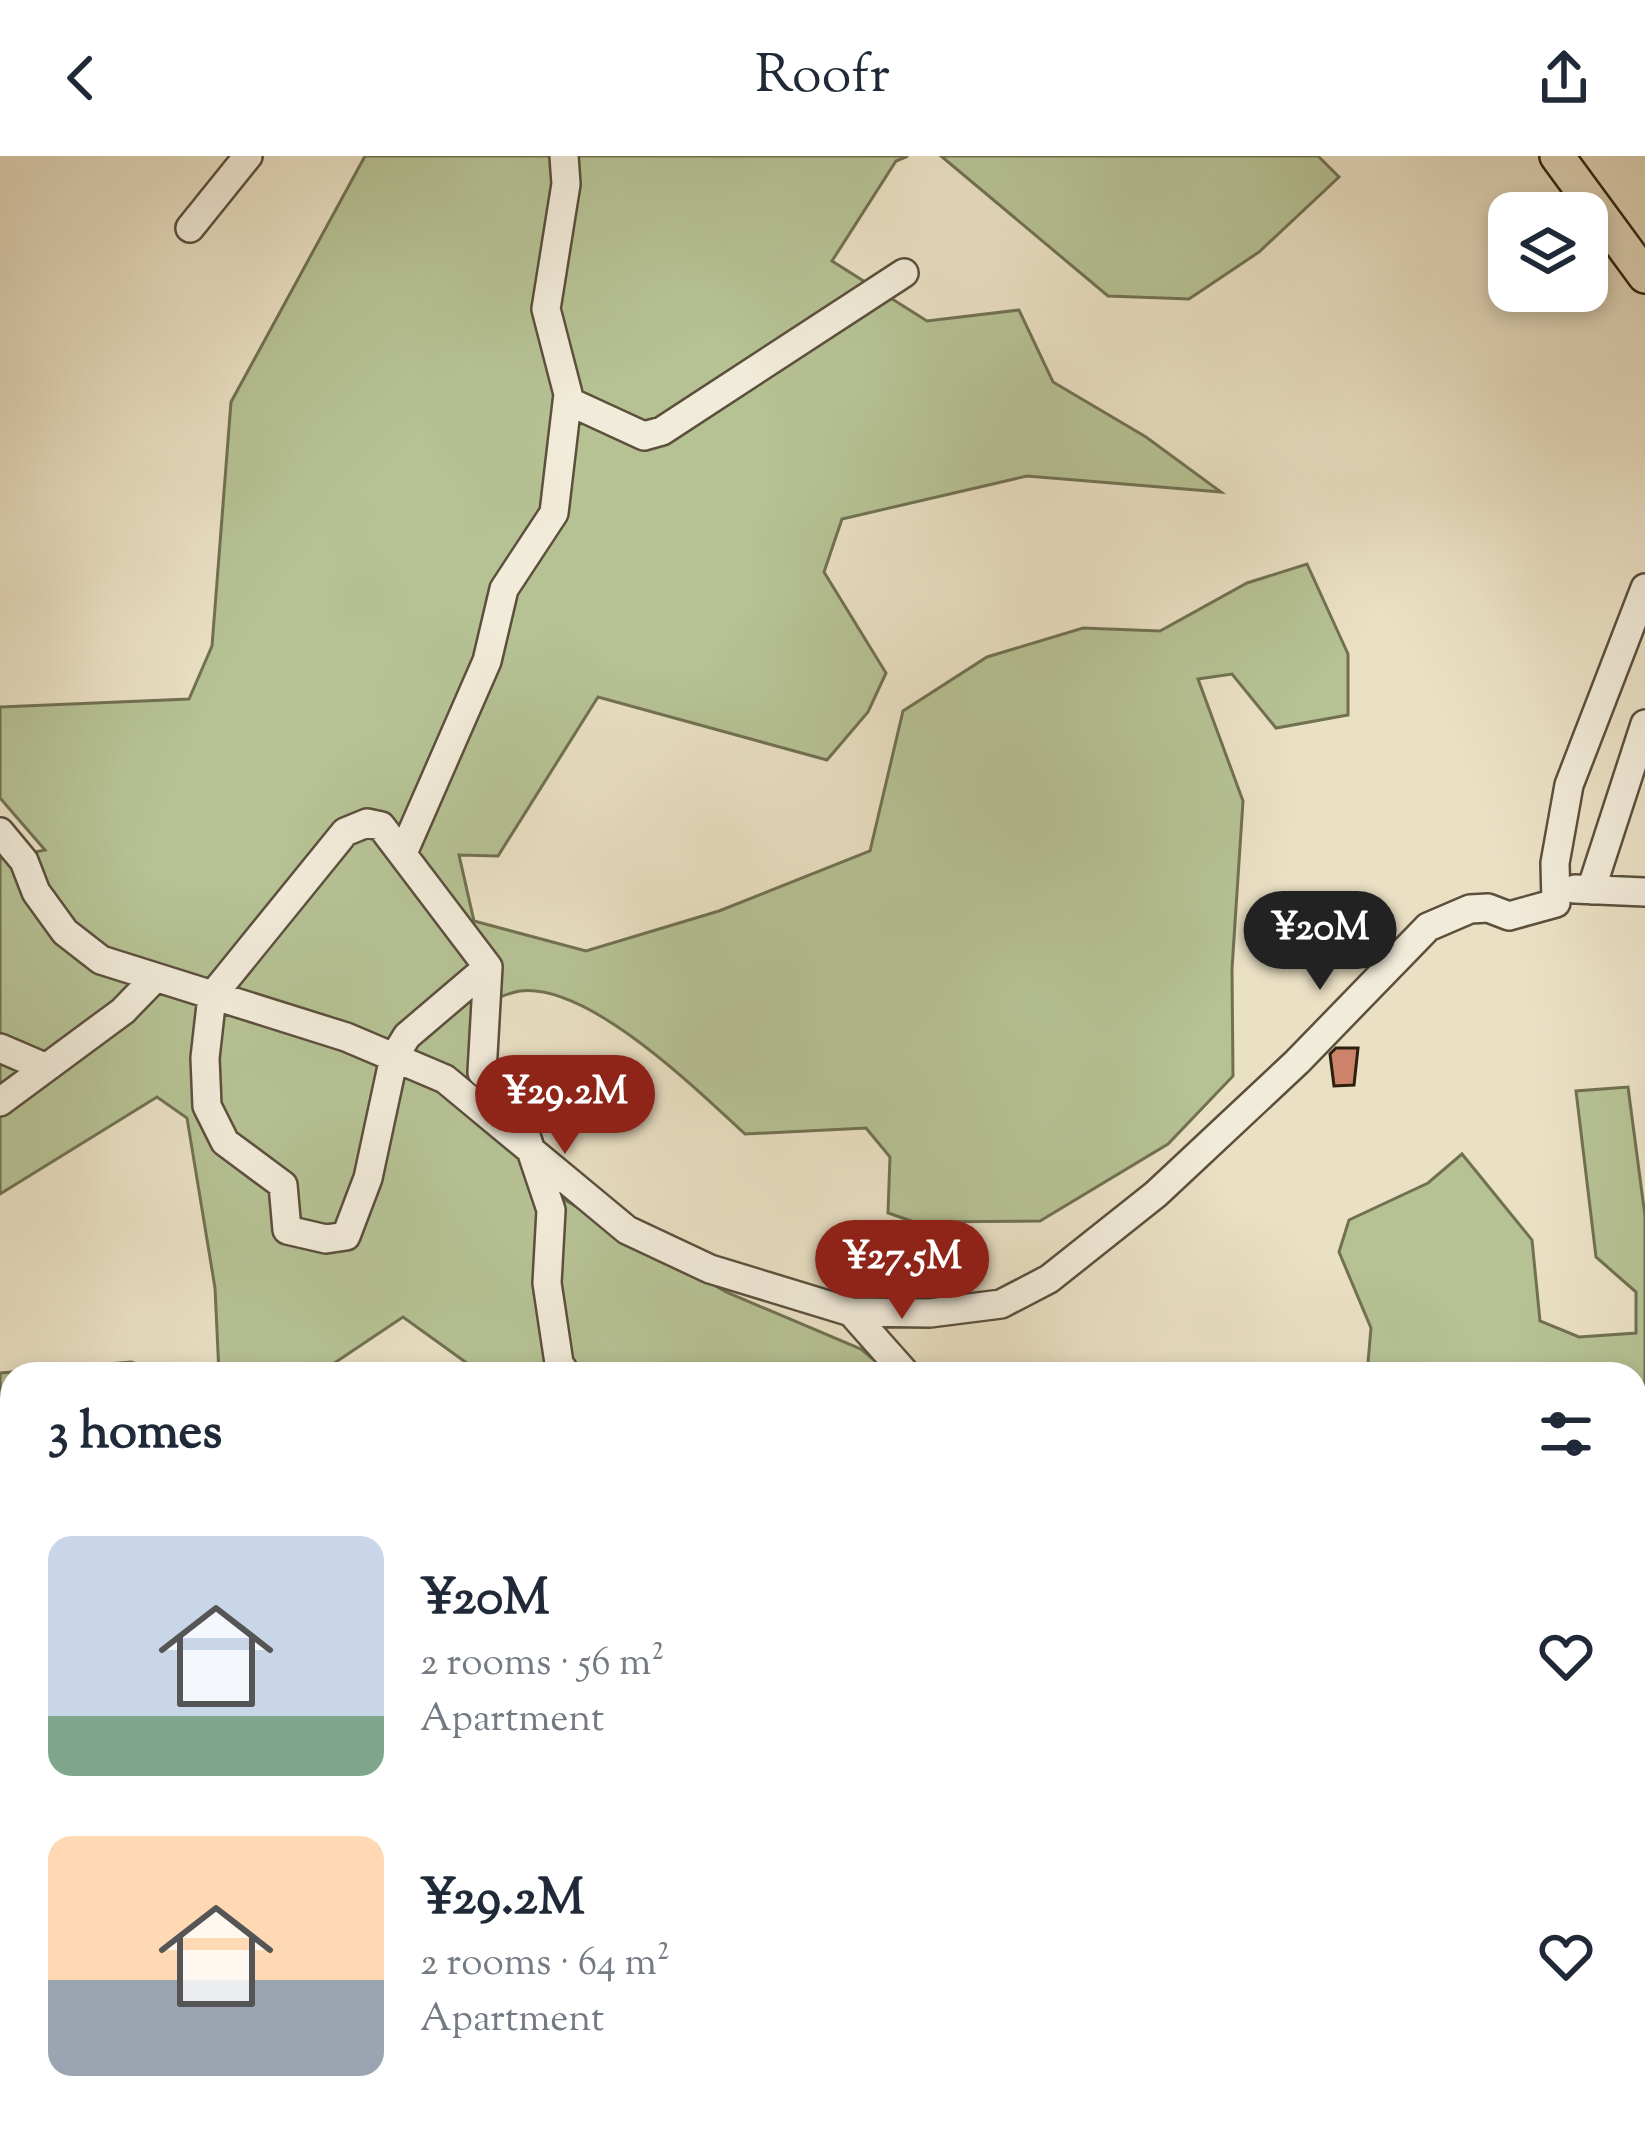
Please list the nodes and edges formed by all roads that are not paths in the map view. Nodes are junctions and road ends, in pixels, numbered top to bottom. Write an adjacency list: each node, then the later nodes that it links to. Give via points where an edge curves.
1 (248, 156): 4 (street)
2 (564, 156): 7 (street, via 546,308)
3 (1557, 156): 6 (main road)
4 (190, 228)
5 (904, 273): 7 (street, via 662,431 644,436)
6 (1645, 276)
7 (568, 401): 11 (street, via 554,513 504,589 488,661)
8 (1645, 588): 12 (street, via 1569,785 1555,863)
9 (1645, 724): 13 (street)
10 (0, 832): 16 (street, via 65,932 101,960)
11 (403, 853): 15 (street); 17 (street, via 381,826 354,825)
12 (1559, 888): 13 (street); 23 (street, via 1546,910 1509,916 1469,909 1428,927 1156,1194 1049,1280 1001,1304)
13 (1591, 890): 14 (street)
14 (1645, 892)
15 (488, 967): 19 (street, via 407,1036); 22 (street, via 482,1072 514,1100)
16 (153, 980): 17 (street); 20 (street, via 123,1011)
17 (212, 996): 19 (street); 19 (street, via 207,1106 225,1142 283,1185 287,1231 346,1236 368,1178)
18 (0, 1048): 20 (street)
19 (394, 1057): 22 (street, via 446,1079)
20 (42, 1066): 21 (street)
21 (0, 1102)
22 (530, 1152): 23 (street, via 627,1230 710,1269); 24 (street, via 551,1210 547,1283)
23 (851, 1312): 25 (street)
24 (559, 1362)
25 (895, 1362)

